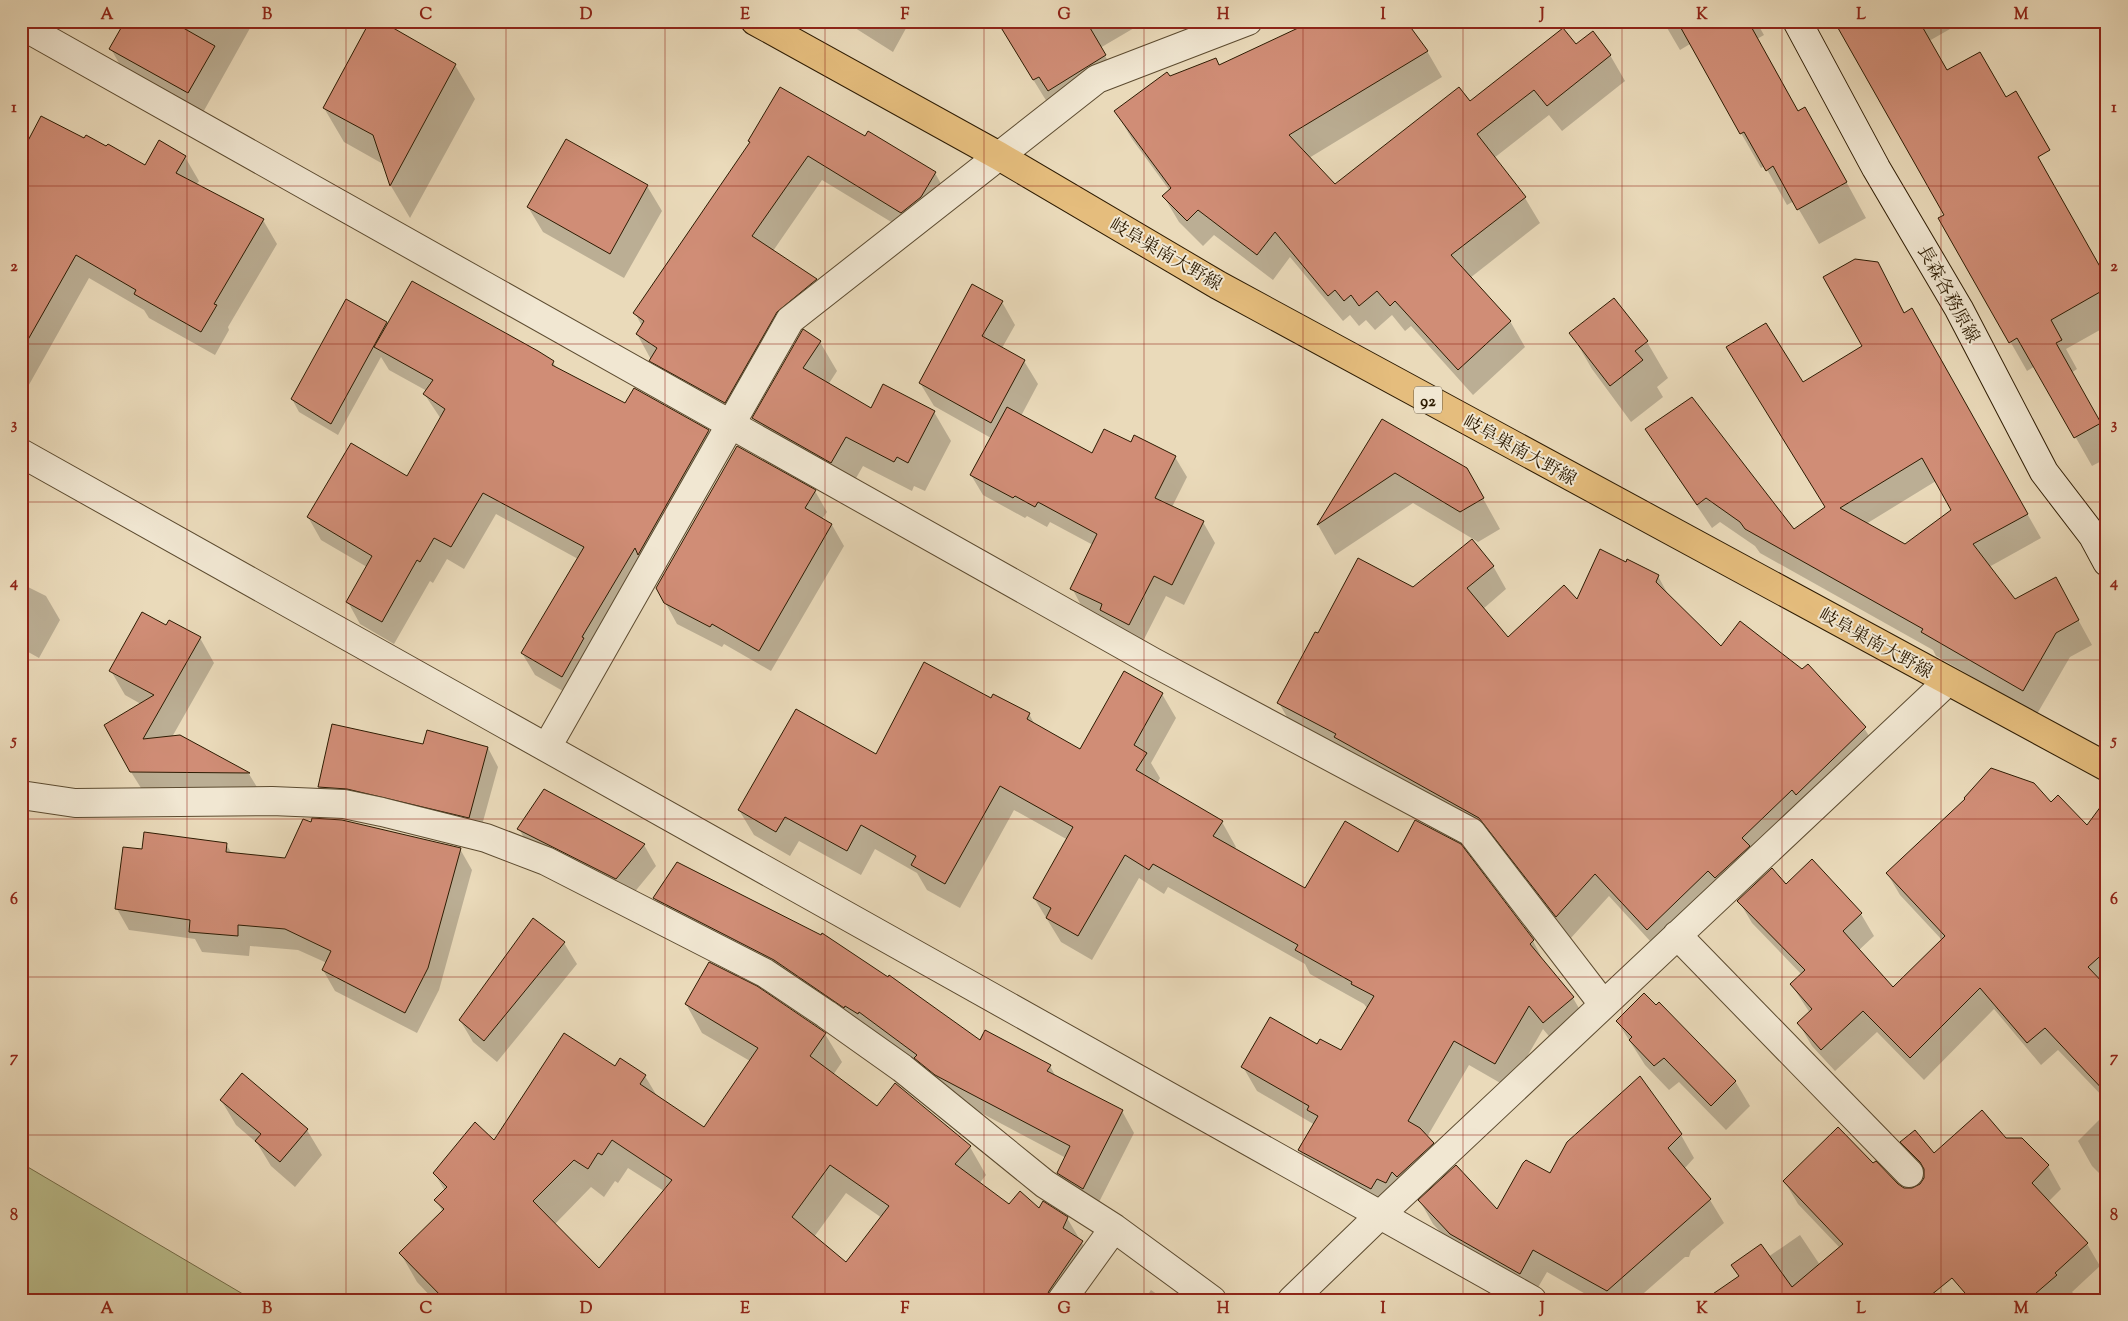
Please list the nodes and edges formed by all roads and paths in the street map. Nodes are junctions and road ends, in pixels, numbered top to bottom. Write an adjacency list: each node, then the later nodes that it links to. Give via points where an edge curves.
1 (755, 21): 5 (main road, 岐阜巣南大野線 / 92)
2 (1248, 21): 5 (street, via 1097,79)
3 (1797, 21): 8 (street, 長森各務原線, via 1876,168 1959,309 2044,472)
4 (21, 25): 6 (street)
5 (999, 156): 6 (street, via 790,320); 10 (main road, 岐阜巣南大野線 / 92, via 1227,290)
6 (730, 424): 11 (street); 15 (street, via 1144,657 1471,832)
7 (21, 453): 11 (street)
8 (2100, 532): 9 (street, 長森各務原線)
9 (2107, 562)
10 (1947, 682): 12 (main road, 岐阜巣南大野線 / 92); 14 (street)
11 (547, 747): 17 (street)
12 (2107, 767)
13 (21, 795): 18 (street, via 75,803 272,801 344,804 486,838 546,862 764,973 902,1068 1045,1184)
14 (1677, 936): 15 (street); 16 (street)
15 (1603, 1004): 17 (street)
16 (1908, 1173)
17 (1381, 1214): 21 (street); 22 (street)
18 (1114, 1228): 19 (street); 20 (street)
19 (1062, 1300)
20 (1212, 1300)
21 (1292, 1300)
22 (1532, 1300)

